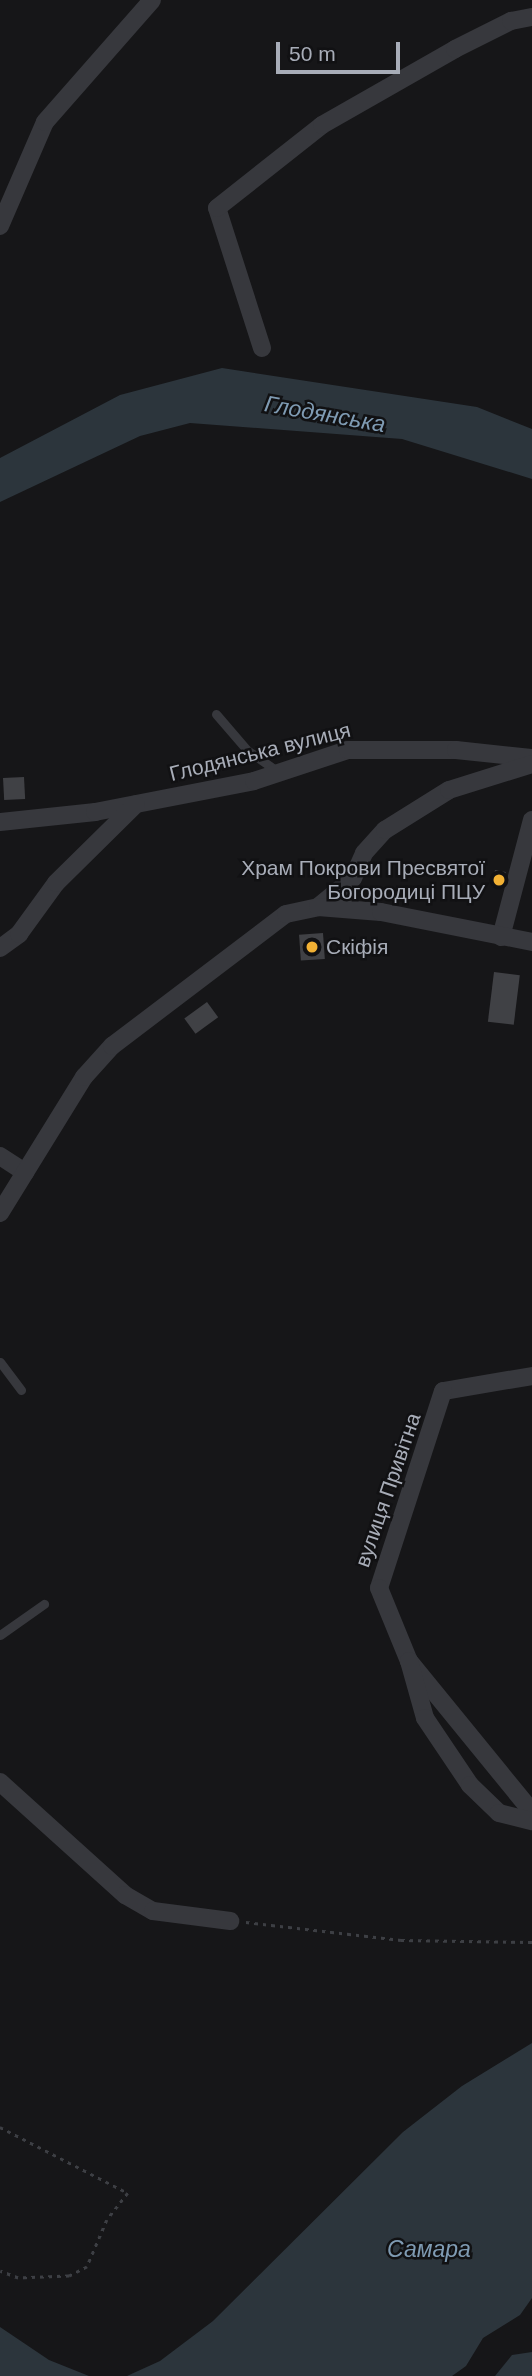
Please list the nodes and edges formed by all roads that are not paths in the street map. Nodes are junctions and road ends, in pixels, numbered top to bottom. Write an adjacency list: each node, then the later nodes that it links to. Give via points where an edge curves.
1 (152, 0): 3 (street, via 45,122)
2 (532, 17): 4 (street, via 511,20 322,125 217,208)
3 (0, 226)
4 (262, 348)
5 (216, 714): 8 (lane, via 247,750)
6 (532, 758): 8 (street, Глодянська вулиця, via 456,750 348,750)
7 (532, 764): 12 (street, via 449,790 384,830 353,878)
8 (276, 770): 9 (street, Глодянська вулиця, via 254,781)
9 (136, 804): 11 (street, Глодянська вулиця); 15 (street, via 56,883 19,934)
10 (532, 820): 13 (street)
11 (0, 822)
12 (318, 907): 13 (street, via 381,912); 17 (street, via 286,914 112,1046 84,1077)
13 (501, 937): 14 (street)
14 (532, 942)
15 (0, 948)
16 (0, 1156): 17 (street)
17 (25, 1172): 18 (street)
18 (0, 1213)
19 (0, 1362): 21 (lane)
20 (532, 1376): 24 (street, вулиця Привітна, via 443,1391 379,1588)
21 (21, 1390)
22 (44, 1604): 23 (lane)
23 (0, 1635)
24 (409, 1661): 26 (street, вулиця Привітна); 27 (street, via 425,1718 470,1785 499,1813)
25 (0, 1783): 28 (street, via 125,1895 153,1911)
26 (532, 1812)
27 (532, 1821)
28 (230, 1921)

